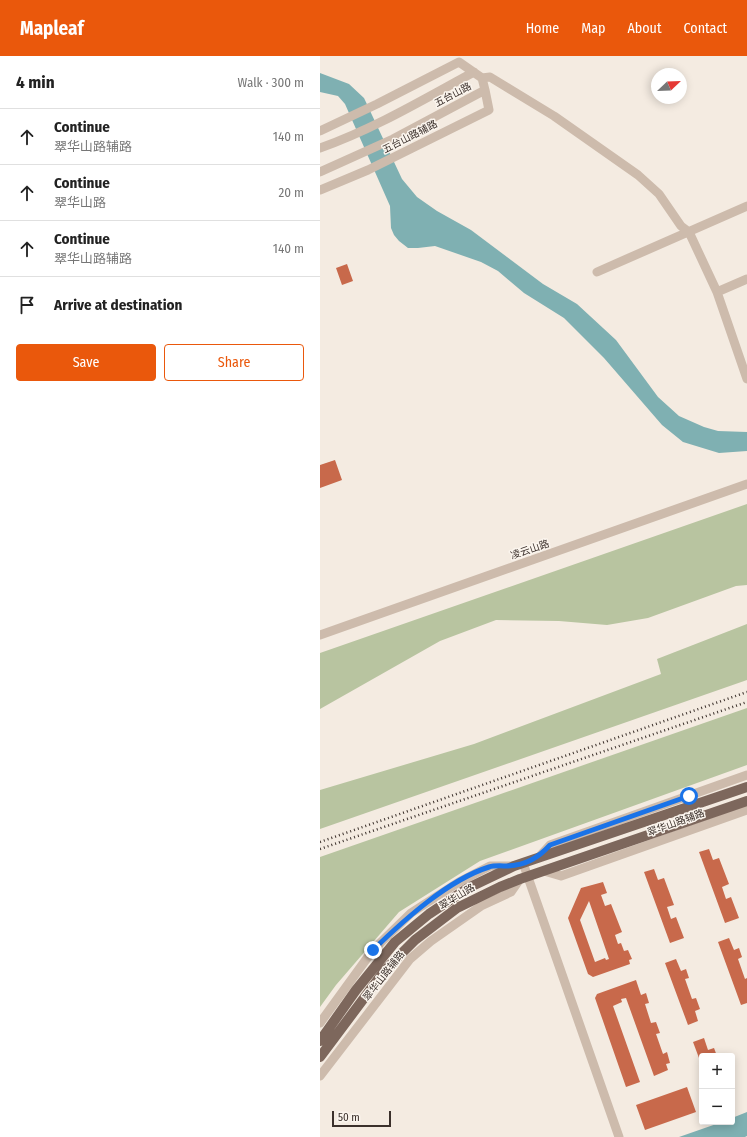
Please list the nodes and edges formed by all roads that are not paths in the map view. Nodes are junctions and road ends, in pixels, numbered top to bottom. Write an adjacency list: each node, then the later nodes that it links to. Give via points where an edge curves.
1 (474, 72): 2 (street, 五台山路); 4 (street, via 459,62); 5 (street, 五台山路, via 385,120)
2 (482, 78): 3 (street, 五台山路); 9 (street, via 490,77 507,86 612,156 659,194 681,226)
3 (485, 90): 6 (street, 五台山路, via 359,156); 7 (street, 五台山路辅路, via 489,110 400,155)
4 (320, 131)
5 (320, 148)
6 (320, 172)
7 (320, 190)
8 (747, 206): 9 (street)
9 (690, 232): 10 (street); 12 (street)
10 (597, 272)
11 (747, 279): 12 (street)
12 (717, 292): 13 (street)
13 (747, 379)
14 (747, 484): 15 (street, 凌云山路)
15 (320, 636)
16 (747, 775): 20 (street, 翠华山路辅路, via 550,845)
17 (747, 787): 20 (main road, 翠华山路)
18 (747, 800): 22 (main road, 翠华山路)
19 (747, 810): 22 (street, 翠华山路辅路, via 561,876)
20 (539, 857): 21 (main road, 翠华山路)
21 (519, 864): 23 (street); 24 (street, via 490,866 459,882 411,913 373,950); 25 (main road, 翠华山路, via 468,888 429,914 395,942)
22 (544, 871): 23 (main road, 翠华山路)
23 (524, 878): 26 (main road, 翠华山路, via 457,908 415,940 384,970 356,1011); 27 (street, 翠华山路辅路, via 511,892 482,906 431,941 410,959); 28 (street)
24 (320, 1023)
25 (320, 1040)
26 (320, 1056)
27 (320, 1076)
28 (619, 1137)

